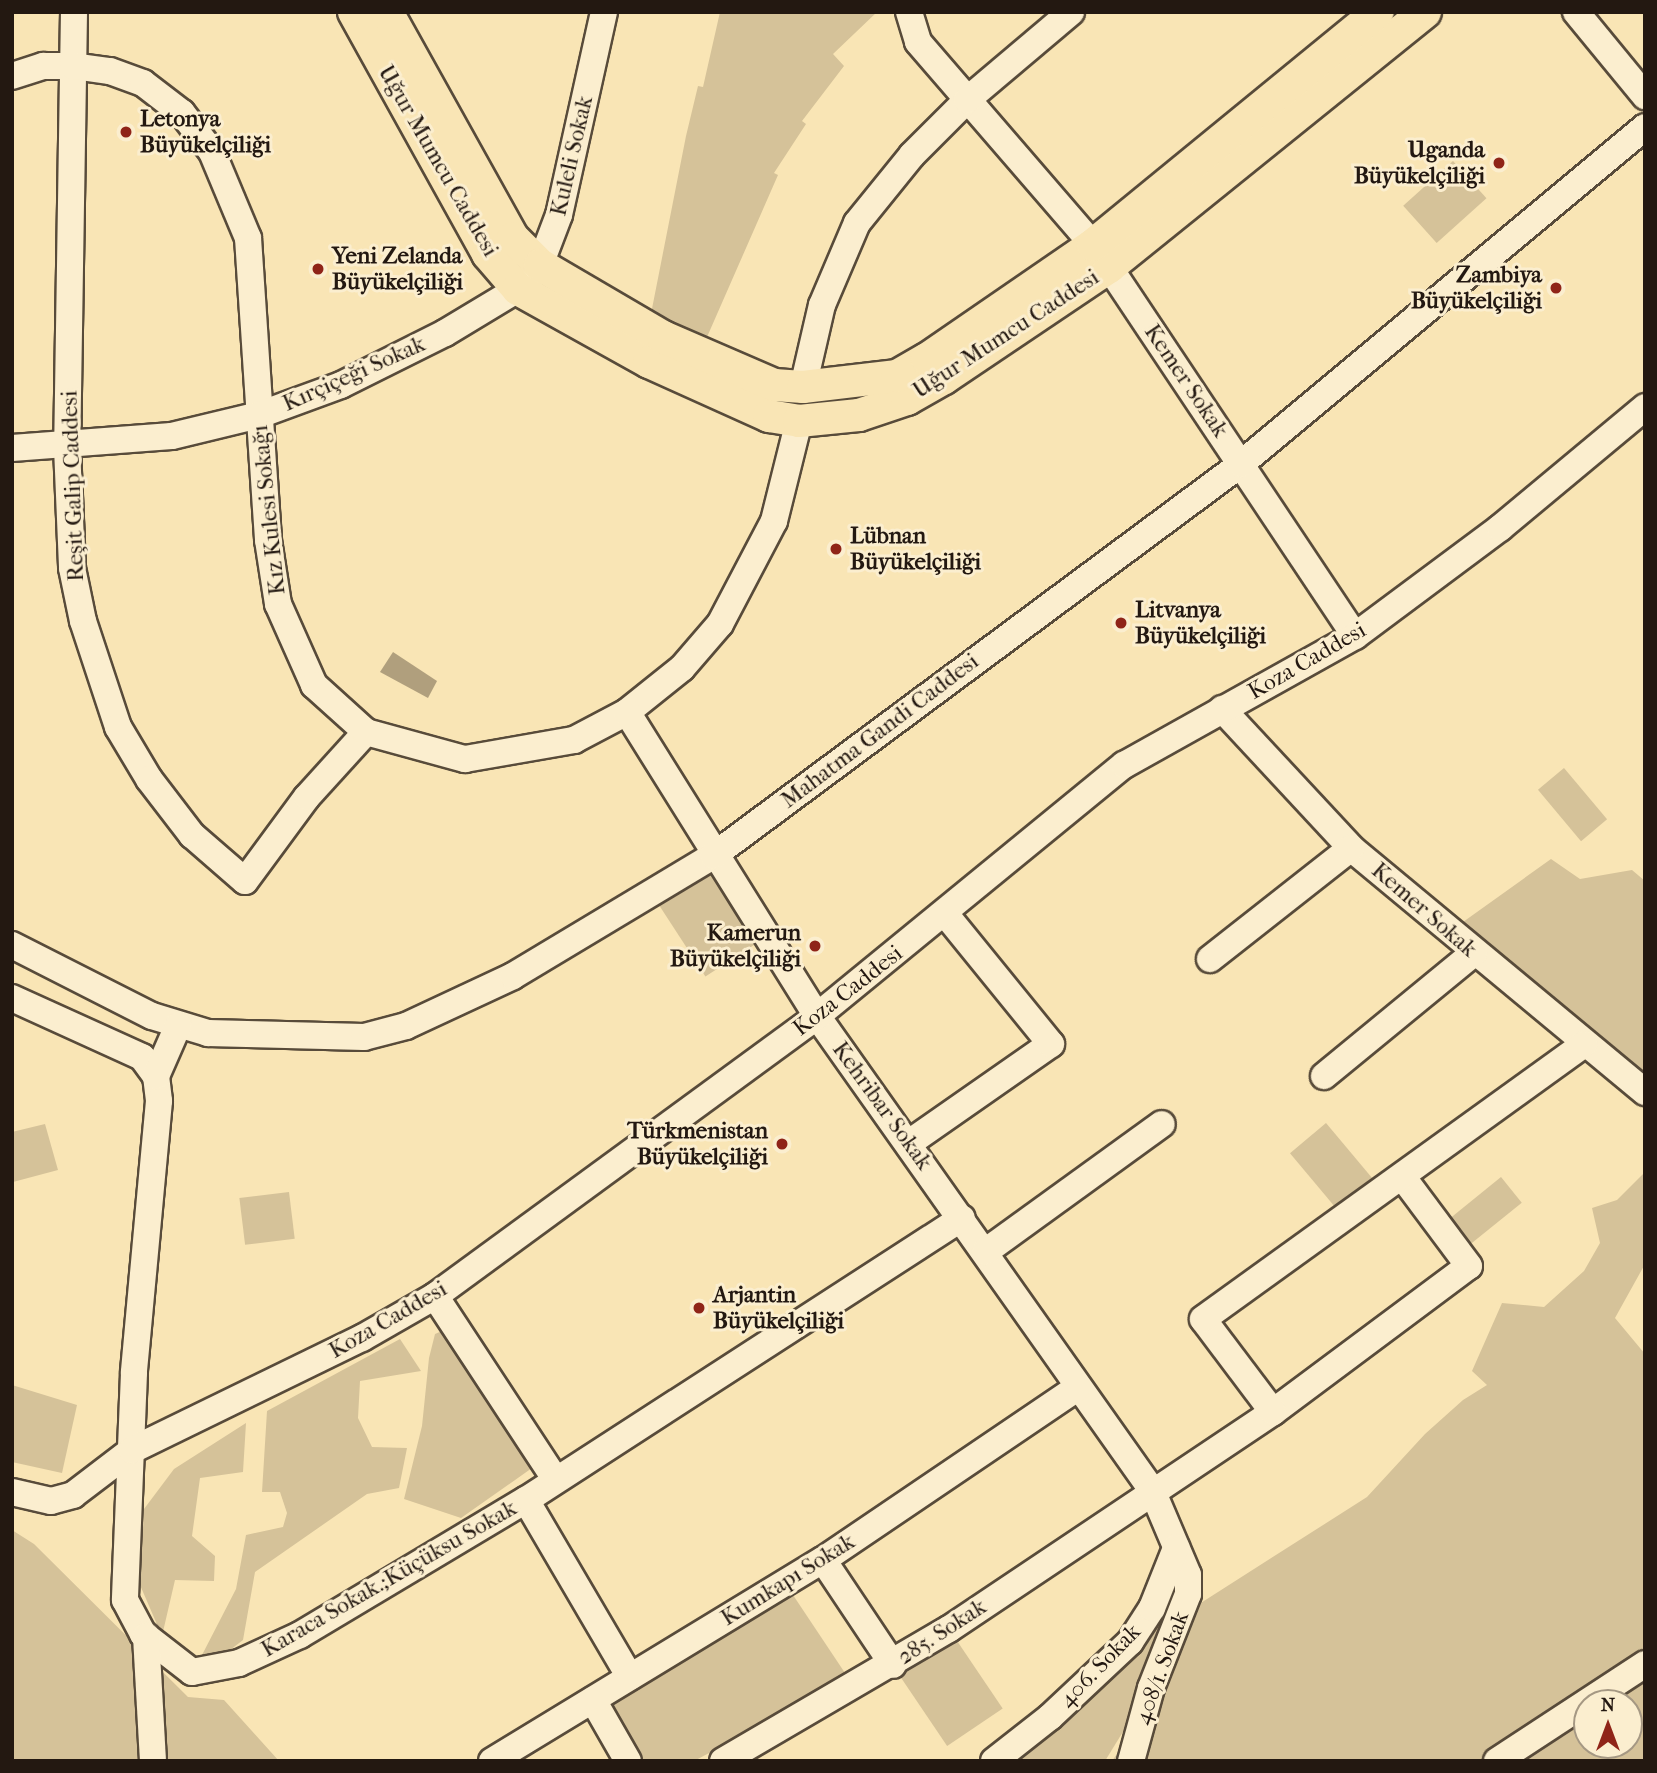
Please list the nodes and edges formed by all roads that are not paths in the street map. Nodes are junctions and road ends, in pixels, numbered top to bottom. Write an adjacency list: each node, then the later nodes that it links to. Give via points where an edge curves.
1 (74, 12): 10 (street, Reşit Galip Caddesi)
2 (354, 12): 17 (main road, Uğur Mumcu Caddesi, via 488,254)
3 (387, 12): 16 (main road, Uğur Mumcu Caddesi, via 513,238)
4 (604, 12): 16 (street, Kuleli Sokak, via 559,215)
5 (909, 12): 13 (street, Kemer Sokak, via 918,42)
6 (1071, 12): 13 (street)
7 (1378, 12): 15 (main road, Uğur Mumcu Caddesi)
8 (1425, 12): 15 (main road, Uğur Mumcu Caddesi)
9 (1576, 12): 12 (street)
10 (73, 66): 11 (street, Kız Kulesi Sokağı, via 43,66); 20 (street, Kız Kulesi Sokağı, via 110,71 143,83 182,113 212,152 248,238); 22 (street, Reşit Galip Caddesi)
11 (12, 76)
12 (1645, 96)
13 (967, 100): 15 (street, Kemer Sokak); 18 (street, via 912,155 857,223 822,305)
14 (1645, 127): 24 (street, Mahatma Gandi Caddesi)
15 (1101, 256): 18 (main road, Uğur Mumcu Caddesi, via 897,376); 21 (main road, Uğur Mumcu Caddesi, via 907,399 859,415); 24 (street, Kemer Sokak)
16 (540, 265): 17 (street, Kuleli Sokak); 18 (main road, Uğur Mumcu Caddesi, via 663,337 774,385)
17 (519, 289): 20 (street, Kırçiçeği Sokak, via 445,333 341,385); 21 (main road, Uğur Mumcu Caddesi, via 649,362 769,416)
18 (803, 387)
19 (1645, 407): 25 (street, Koza Caddesi, via 1509,521)
20 (259, 415): 22 (street, Kırçiçeği Sokak, via 172,436); 28 (street, Kız Kulesi Sokağı, via 268,540 278,604 314,685)
21 (799, 421): 27 (street, Kız Kulesi Sokağı, via 774,521 720,624 682,668)
22 (67, 447): 23 (street, Kırçiçeği Sokak); 28 (street, Reşit Galip Caddesi, via 72,568 99,671 118,727 149,779 192,835 245,881 307,797)
23 (12, 448)
24 (1241, 464): 25 (street, Kemer Sokak); 30 (street, Mahatma Gandi Caddesi)
25 (1355, 636): 26 (street, Koza Caddesi)
26 (1222, 709): 29 (street, Kemer Sokak); 31 (street, Koza Caddesi, via 1125,765)
27 (627, 712): 28 (street, Kız Kulesi Sokağı, via 574,740 465,760); 30 (street, Kehribar Sokak)
28 (366, 732)
29 (1351, 848): 33 (street, Kemer Sokak); 34 (street)
30 (713, 856): 36 (street, Kehribar Sokak); 37 (street, Mahatma Gandi Caddesi, via 513,976 406,1026 364,1037 208,1032)
31 (946, 915): 36 (street, Koza Caddesi); 43 (street, via 1051,1044)
32 (12, 945): 37 (street, Mahatma Gandi Caddesi)
33 (1474, 953): 38 (street, Kemer Sokak); 40 (street)
34 (1210, 959)
35 (12, 998): 39 (street, via 142,1057)
36 (817, 1016): 43 (street, Kehribar Sokak); 47 (street, Koza Caddesi)
37 (177, 1026): 39 (street)
38 (1584, 1044): 41 (street, Kemer Sokak); 44 (street)
39 (156, 1076): 50 (street, Karaca Sokak.;Küçüksu Sokak, via 159,1101 134,1373)
40 (1324, 1076)
41 (1641, 1082)
42 (1162, 1124): 46 (street)
43 (909, 1143): 45 (street, Kehribar Sokak)
44 (1402, 1176): 49 (street, 285. Sokak, via 1469,1266); 49 (street, via 1203,1319)
45 (962, 1218): 46 (street, Kehribar Sokak); 51 (street, Karaca Sokak.;Küçüksu Sokak)
46 (985, 1252): 48 (street, Kehribar Sokak)
47 (435, 1296): 50 (street, Koza Caddesi, via 362,1338); 51 (street)
48 (1077, 1388): 52 (street, Kehribar Sokak); 56 (street, Kumkapı Sokak)
49 (1273, 1412): 52 (street, 285. Sokak)
50 (132, 1450): 53 (street, Koza Caddesi, via 73,1495 51,1501); 58 (street, Karaca Sokak.;Küçüksu Sokak, via 125,1600)
51 (556, 1480): 54 (street, Karaca Sokak.;Küçüksu Sokak)
52 (1152, 1490): 55 (street, Kehribar Sokak); 60 (street, 285. Sokak)
53 (12, 1492)
54 (526, 1500): 58 (street, Karaca Sokak.;Küçüksu Sokak, via 300,1635 239,1663 192,1672); 61 (street)
55 (1177, 1548): 57 (street, Kehribar Sokak); 68 (street, 406. Sokak, via 1152,1608 1129,1642 1050,1717)
56 (823, 1560): 60 (street); 61 (street, Kumkapı Sokak)
57 (1188, 1575): 63 (street, 408/1. Sokak, via 1188,1594)
58 (146, 1636): 64 (street)
59 (1645, 1664): 71 (street)
60 (893, 1665): 67 (street, 285. Sokak)
61 (630, 1677): 62 (street, Kumkapı Sokak)
62 (593, 1700): 65 (street, Kumkapı Sokak); 66 (street)
63 (1143, 1717): 69 (street); 70 (street, 408/1. Sokak)
64 (153, 1761)
65 (492, 1761)
66 (628, 1761)
67 (723, 1761)
68 (994, 1761)
69 (1112, 1761)
70 (1131, 1761)
71 (1497, 1761)

